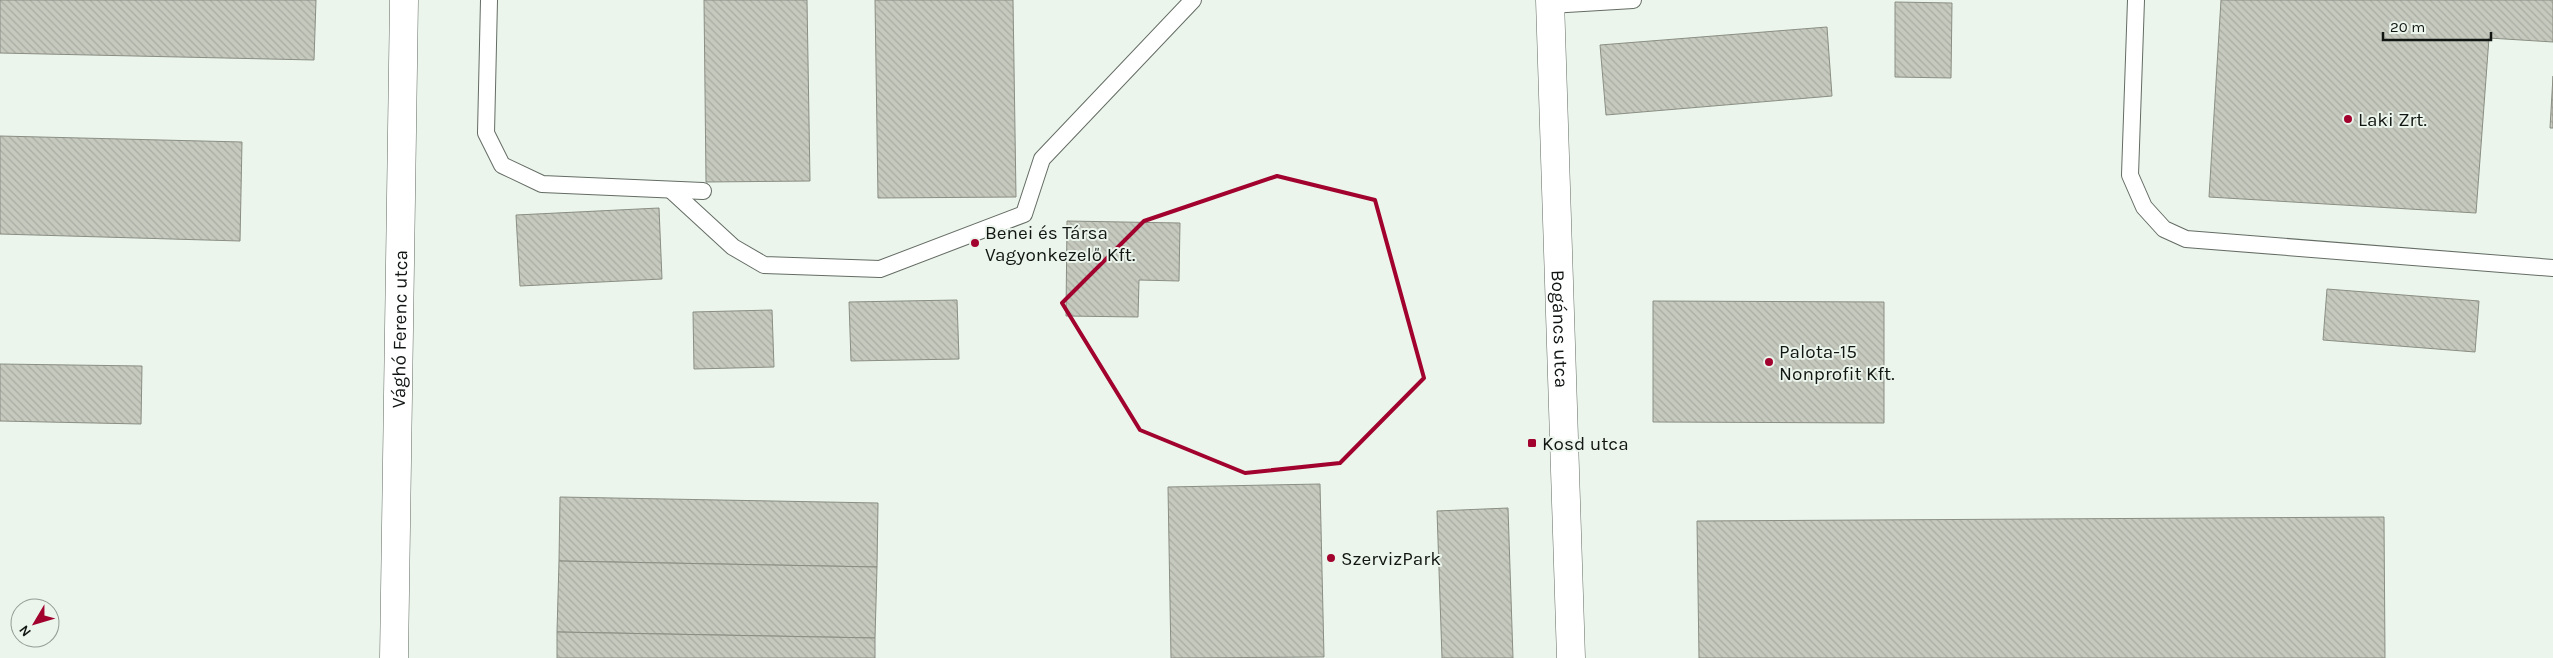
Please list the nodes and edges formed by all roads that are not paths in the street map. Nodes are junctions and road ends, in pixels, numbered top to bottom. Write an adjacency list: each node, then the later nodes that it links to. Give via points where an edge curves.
1 (404, 0): 10 (street, Vághó Ferenc utca)
2 (489, 0): 7 (lane, via 486,133 502,165 542,184)
3 (1192, 0): 7 (lane, via 1042,159 1024,214 880,270 764,265 733,246)
4 (1633, 0): 6 (lane)
5 (2136, 0): 9 (lane, via 2130,175 2144,207 2164,229 2186,239)
6 (1550, 2): 11 (street, Bogáncs utca)
7 (671, 190): 8 (lane)
8 (704, 191)
9 (2553, 268)
10 (394, 658)
11 (1571, 658)

